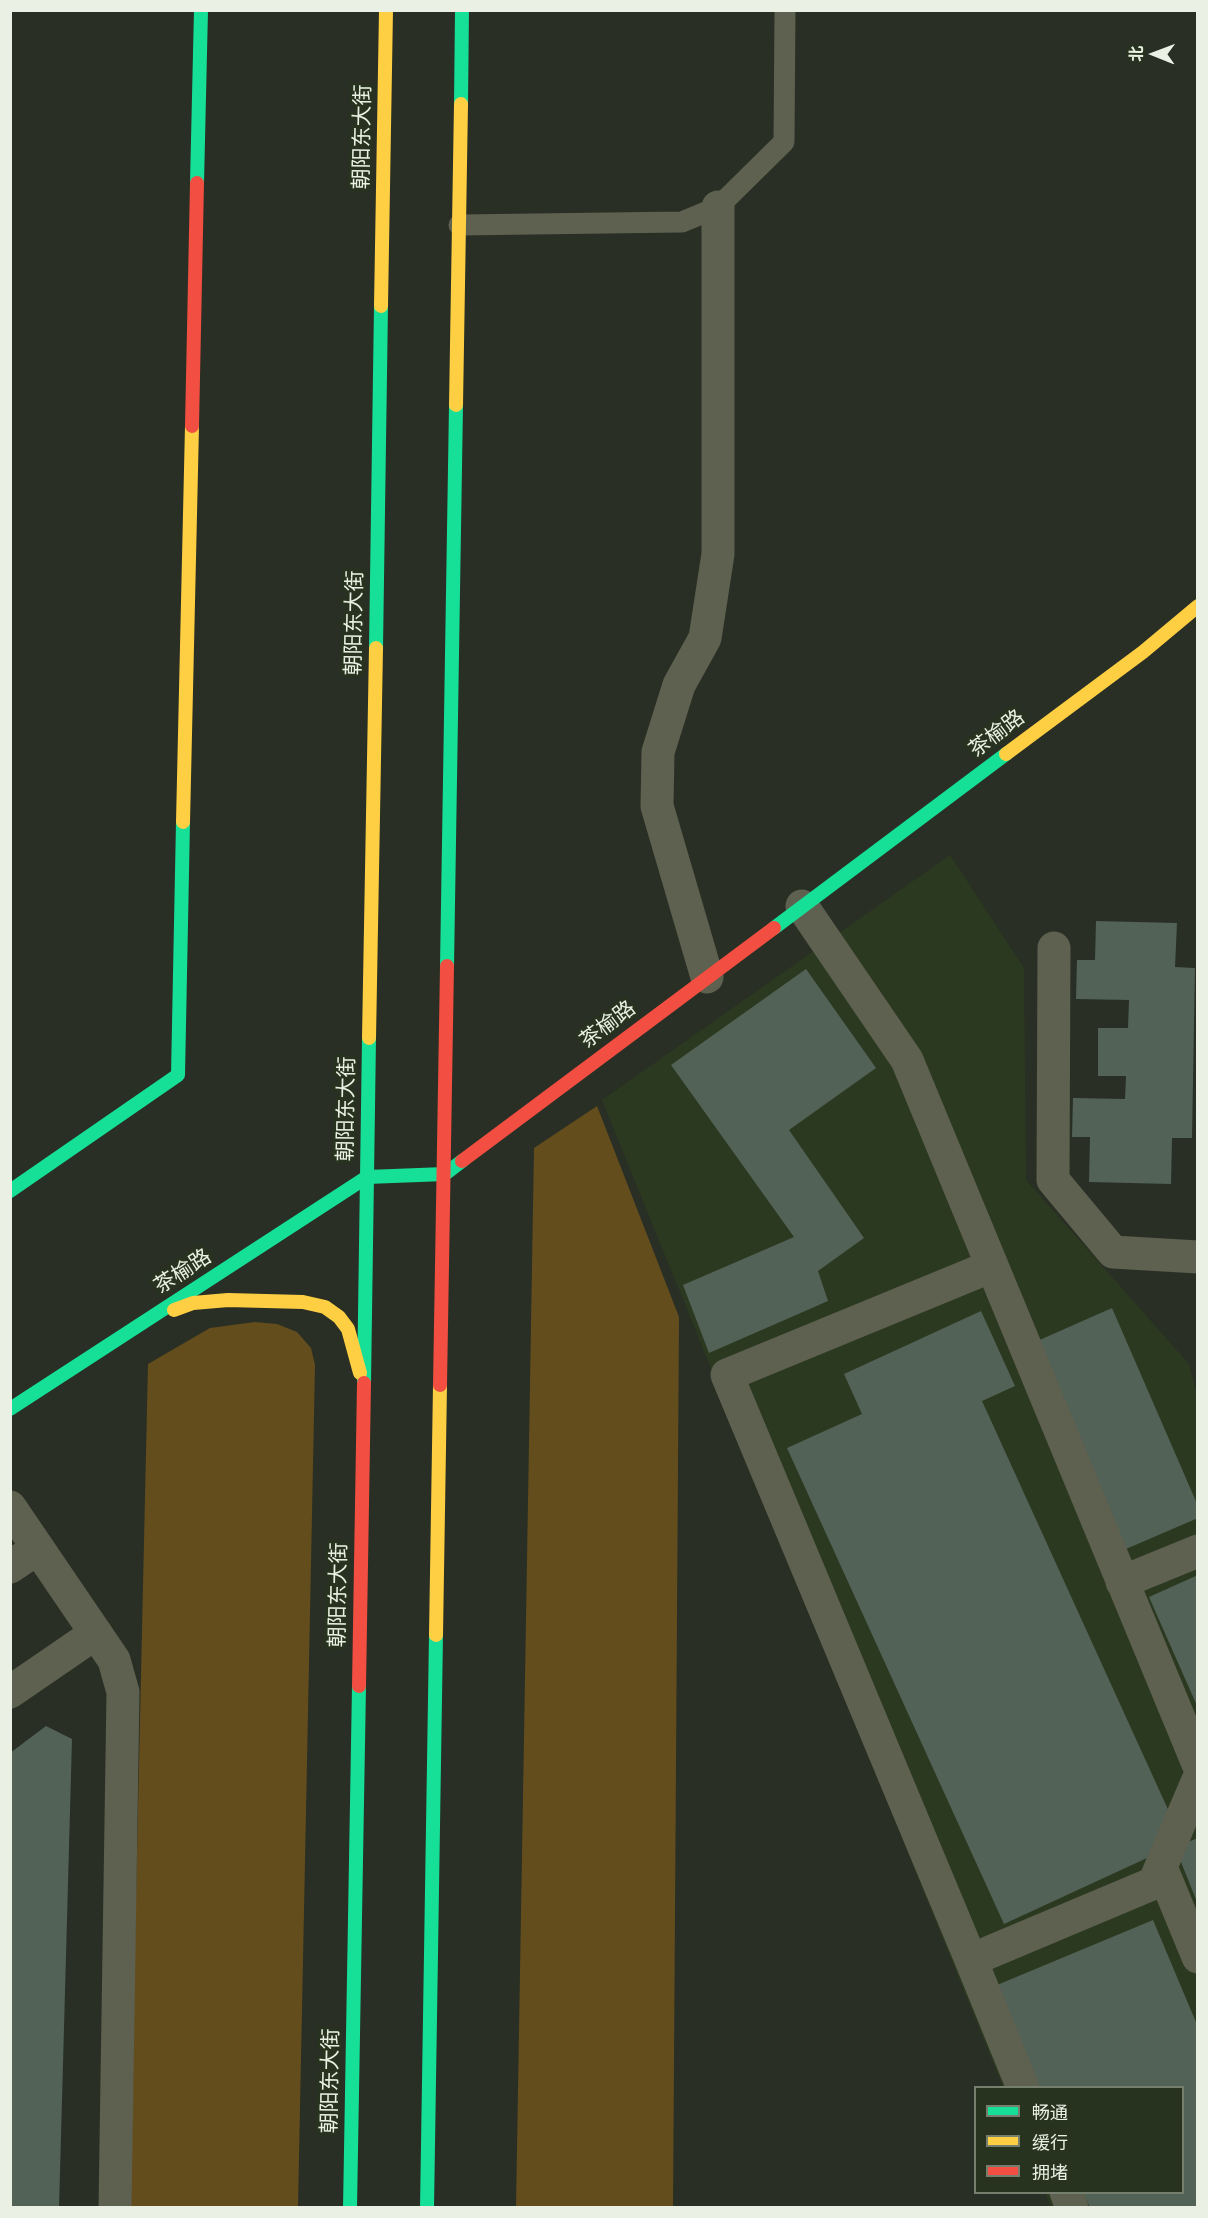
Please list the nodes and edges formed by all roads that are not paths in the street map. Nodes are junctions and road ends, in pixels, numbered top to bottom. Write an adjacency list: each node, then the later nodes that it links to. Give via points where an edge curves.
1 (201, 10): 13 (main road, via 178,1075)
2 (386, 10): 12 (main road, 朝阳东大街)
3 (462, 10): 6 (main road)
4 (784, 10): 5 (lane, via 784,142)
5 (718, 207): 6 (lane, via 682,222); 10 (street, via 718,554 705,638 679,685 658,752 657,806)
6 (459, 225): 11 (main road)
7 (1197, 606): 8 (main road, 茶榆路, via 1143,652)
8 (802, 906): 10 (main road, 茶榆路); 15 (street, via 907,1060)
9 (1054, 948): 14 (street, via 1053,1180 1113,1252)
10 (707, 977): 11 (main road, 茶榆路)
11 (445, 1174): 12 (main road); 35 (main road)
12 (367, 1177): 16 (main road, 茶榆路); 17 (main road, 朝阳东大街)
13 (10, 1191)
14 (1197, 1257)
15 (992, 1266): 23 (street); 30 (street, via 727,1375)
16 (150, 1318): 17 (main road, via 193,1303 228,1300 303,1302 325,1307 348,1329); 18 (main road, 茶榆路)
17 (364, 1385): 34 (main road, 朝阳东大街)
18 (10, 1409)
19 (10, 1507): 20 (street)
20 (38, 1548): 22 (street); 24 (street)
21 (1197, 1551): 23 (street)
22 (10, 1567)
23 (1122, 1582): 26 (street)
24 (96, 1633): 25 (street); 33 (street, via 114,1660 123,1692)
25 (10, 1692)
26 (1197, 1764)
27 (1197, 1780): 28 (street)
28 (1161, 1867): 29 (street); 30 (street, via 1154,1883)
29 (1197, 1957)
30 (971, 1960): 31 (street)
31 (1022, 2086)
32 (1066, 2194): 36 (street)
33 (115, 2208)
34 (350, 2208)
35 (427, 2208)
36 (1072, 2208)

